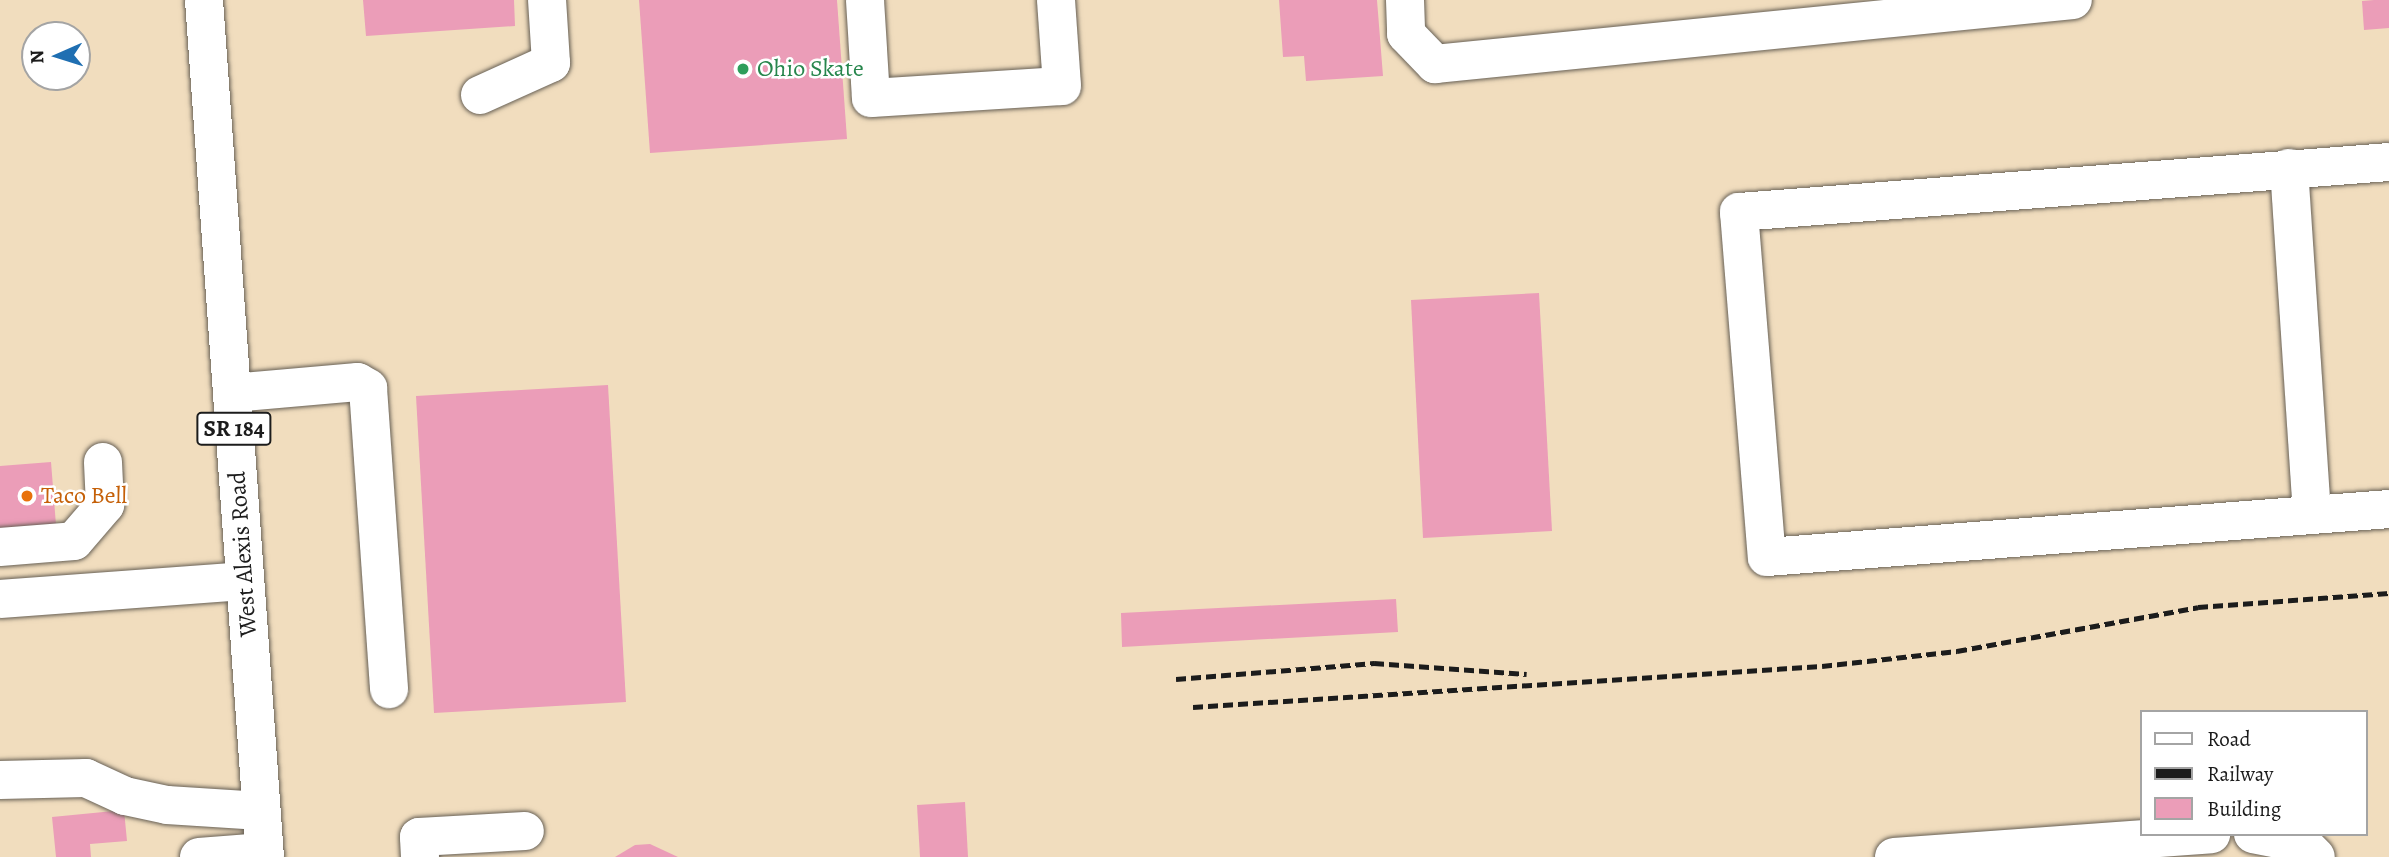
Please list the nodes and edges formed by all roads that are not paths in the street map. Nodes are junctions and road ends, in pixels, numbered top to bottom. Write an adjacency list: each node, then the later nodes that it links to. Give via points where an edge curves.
1 (204, 0): 10 (main road, West Alexis Road / SR 184)
2 (547, 0): 7 (main road, via 551,63)
3 (865, 0): 4 (main road, via 871,98 1062,86)
4 (1056, 0)
5 (1405, 0): 6 (main road, via 1406,34 1435,64)
6 (2073, 0)
7 (480, 95)
8 (2389, 162): 9 (main road)
9 (2289, 168): 13 (main road); 13 (main road, via 1740,212 1767,556)
10 (232, 393): 15 (main road, West Alexis Road / SR 184); 17 (main road, via 358,382 368,388)
11 (103, 462): 14 (main road, via 105,505 74,541)
12 (2389, 509): 13 (main road)
13 (2312, 514)
14 (0, 547)
15 (244, 582): 16 (main road); 19 (main road, West Alexis Road / SR 184)
16 (0, 598)
17 (389, 689)
18 (0, 780): 19 (main road, via 86,778 125,796 167,805)
19 (261, 811): 23 (main road, West Alexis Road / SR 184)
20 (525, 831): 25 (main road, via 419,837)
21 (2183, 836): 26 (main road)
22 (2263, 836): 27 (main road, via 2303,844)
23 (264, 855): 24 (main road)
24 (199, 857)
25 (420, 857)
26 (1894, 857)
27 (2316, 857)

